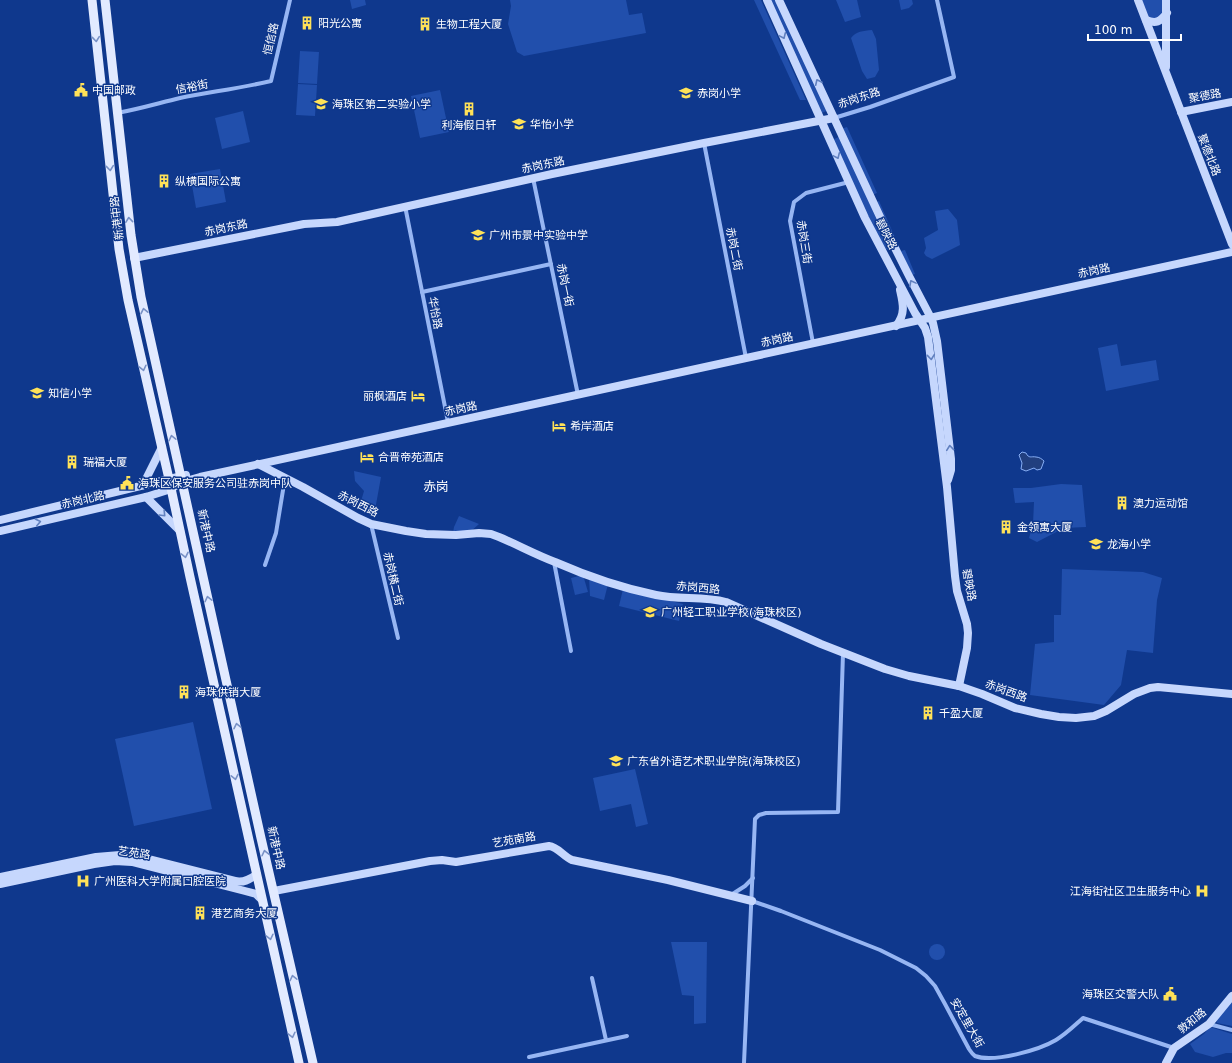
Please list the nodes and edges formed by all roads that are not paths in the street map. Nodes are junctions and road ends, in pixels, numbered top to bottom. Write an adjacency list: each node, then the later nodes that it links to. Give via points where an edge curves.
1 (92, 0): 23 (main road, 新港中路, one-way to 23)
2 (105, 0): 15 (main road, 新港中路)
3 (290, 0): 12 (street, 恒信路)
4 (767, 0): 17 (street, 碧映路, one-way to 17)
5 (779, 0): 16 (street, 碧映路, one-way to 5)
6 (937, 0): 16 (street, 赤岗东路, via 954,77)
7 (1138, 0): 10 (street, 聚德北路)
8 (1166, 0): 9 (street, 聚德北路)
9 (1166, 14): 10 (street, via 1157,22); 11 (street, 聚德北路)
10 (1146, 20): 11 (street, 聚德北路)
11 (1166, 72): 14 (street, 聚德北路)
12 (271, 81): 15 (street, 信裕街)
13 (1232, 102): 14 (street, 聚德路)
14 (1181, 112): 24 (street, 聚德北路)
15 (117, 113): 22 (main road, 新港中路, one-way to 15)
16 (834, 118): 17 (street, 赤岗东路); 31 (street, 碧映路, one-way to 16, via 908,276)
17 (821, 120): 18 (street, 赤岗东路); 20 (street, 碧映路, one-way to 20)
18 (704, 142): 19 (street, 赤岗东路); 35 (street, 赤岗二街)
19 (533, 178): 21 (street, 赤岗东路); 28 (street, 赤岗一街)
20 (849, 182): 29 (street, 碧映路, via 877,242); 34 (street, 赤岗三街, via 806,193 794,202 790,221)
21 (405, 206): 26 (street, 赤岗东路, via 337,222 304,224); 30 (street, 华怡路)
22 (131, 235): 23 (main road); 26 (main road, 新港中路)
23 (118, 237): 27 (main road, 新港中路)
24 (1232, 244)
25 (1232, 252): 31 (street, 赤岗路)
26 (134, 258): 27 (main road); 43 (main road, 新港中路, one-way to 26)
27 (121, 261): 38 (main road, 新港中路, one-way to 38, via 134,330)
28 (551, 264): 30 (street); 36 (street, 赤岗一街)
29 (897, 277): 32 (street, 碧映路); 33 (street, via 903,309)
30 (422, 292): 37 (street, 华怡路)
31 (931, 318): 32 (street, 赤岗路); 45 (street, 碧映路, one-way to 31, via 951,459 937,341)
32 (920, 320): 33 (street, 赤岗路); 45 (street, 碧映路, one-way to 45, via 928,337)
33 (896, 326): 34 (street, 赤岗路)
34 (814, 343): 35 (street, 赤岗路)
35 (746, 358): 36 (street, 赤岗路)
36 (579, 395): 37 (street, 赤岗路)
37 (448, 423): 39 (street, 赤岗路)
38 (162, 447): 42 (main road, 新港中路); 44 (street)
39 (327, 449): 40 (street, 赤岗路); 43 (street, 赤岗路, via 300,452)
40 (258, 464): 41 (street, 赤岗西路); 43 (street, 赤岗路)
41 (285, 478): 49 (street, 赤岗西路); 53 (street, via 276,533)
42 (169, 479): 43 (street, 赤岗路); 44 (street, 赤岗北路); 46 (main road, 新港中路)
43 (182, 479): 46 (street, 赤岗路); 63 (main road, 新港中路, one-way to 43)
44 (143, 485): 48 (street, 赤岗北路)
45 (947, 487): 57 (street, 碧映路, via 957,592 968,633)
46 (170, 489): 47 (street, 赤岗北路); 51 (main road, 新港中路)
47 (146, 497): 50 (street, 赤岗北路, one-way to 47); 51 (street, one-way to 51)
48 (0, 520)
49 (371, 524): 52 (street, 赤岗西路, via 432,534 491,534); 54 (street, 赤岗横二街)
50 (0, 531)
51 (180, 531): 59 (main road, 新港中路, one-way to 59)
52 (554, 562): 55 (street); 56 (street, 赤岗西路, via 635,590 726,602)
53 (265, 565)
54 (398, 638)
55 (571, 651)
56 (843, 652): 57 (street, 赤岗西路, via 903,675); 61 (street, via 838,812 766,813 757,816)
57 (959, 686): 58 (street, 赤岗西路, via 1015,708 1076,718 1094,716 1150,688 1164,687)
58 (1232, 694)
59 (256, 875): 60 (street, 艺苑路, via 245,881 235,882 144,858 120,855 96,857); 65 (main road, 新港中路)
60 (0, 877)
61 (753, 878): 64 (street, via 746,886); 66 (street)
62 (0, 884): 65 (street, 艺苑路, via 94,864 123,861 256,894)
63 (274, 891): 64 (street, 艺苑南路, via 430,861 456,862 549,846 572,860); 76 (main road, 新港中路, one-way to 63)
64 (731, 895): 66 (street, 艺苑南路)
65 (261, 899): 75 (main road, 新港中路, one-way to 75)
66 (752, 901): 73 (street, 安定里大街, via 892,955 916,968 930,980 976,1057 1002,1058 1037,1048 1058,1039 1083,1018); 77 (street)
67 (592, 978): 72 (street)
68 (1232, 996): 69 (street, 敦和路)
69 (1209, 1024): 70 (street); 73 (street, 敦和路)
70 (1232, 1030)
71 (627, 1036): 72 (street)
72 (606, 1040): 74 (street)
73 (1174, 1048): 78 (street, 敦和路)
74 (529, 1057)
75 (299, 1063)
76 (313, 1063)
77 (744, 1063)
78 (1166, 1063)

